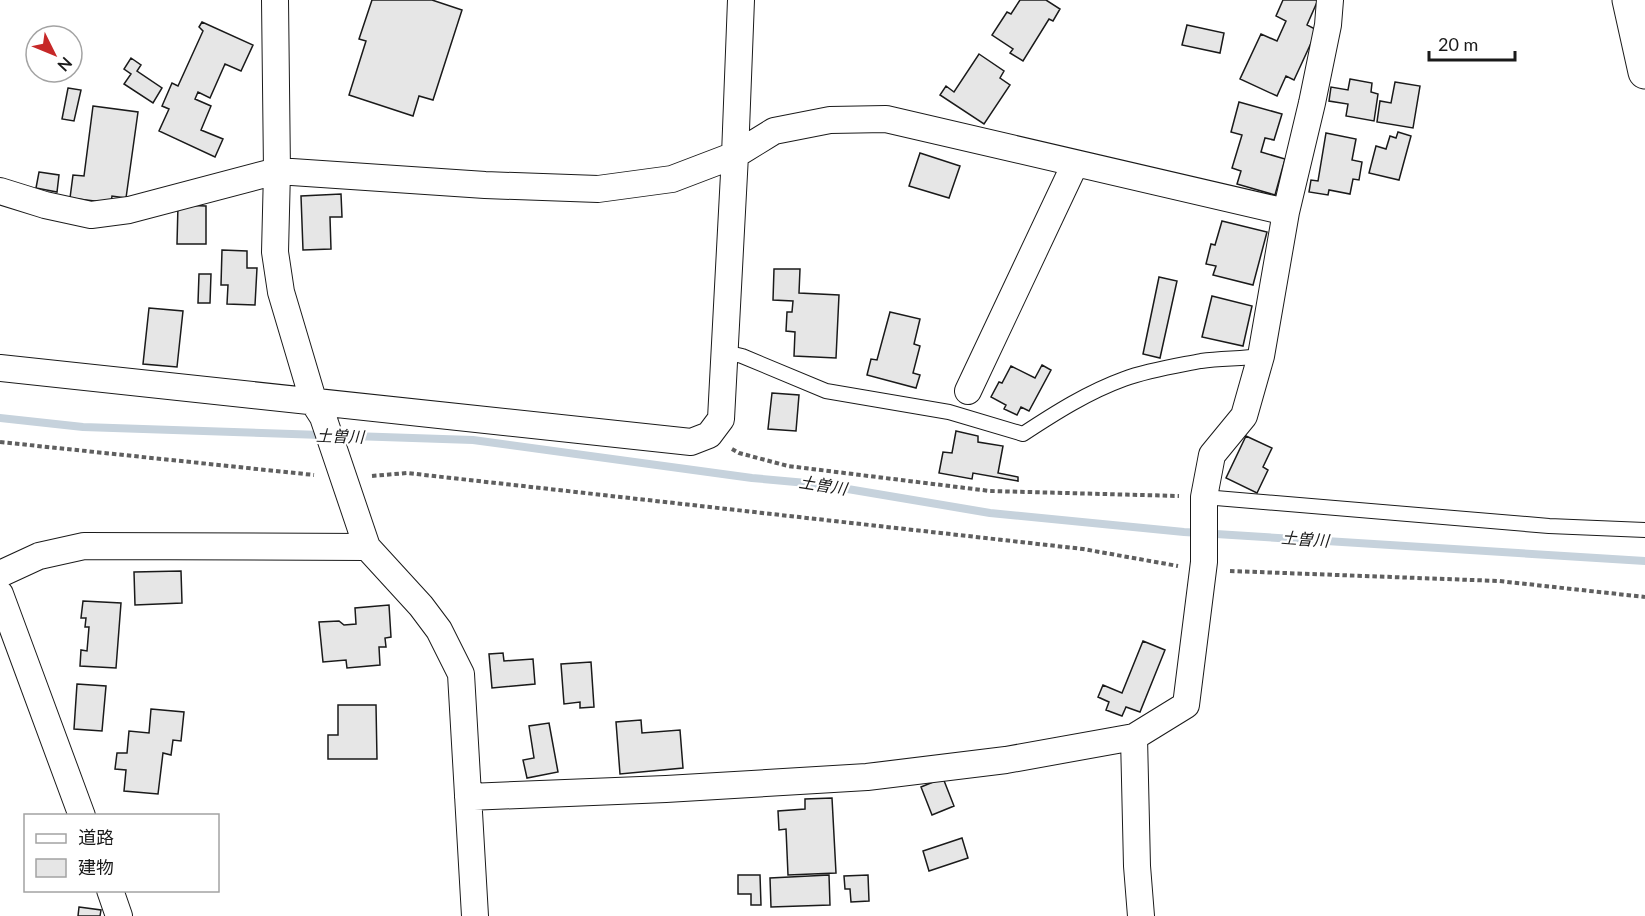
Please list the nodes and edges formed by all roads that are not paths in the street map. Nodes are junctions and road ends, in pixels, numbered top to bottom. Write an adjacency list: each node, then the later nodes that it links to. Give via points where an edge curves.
1 (275, 0): 8 (street)
2 (741, 0): 6 (street)
3 (1330, 0): 10 (street, via 1312,103)
4 (1629, 0): 5 (highway)
5 (1645, 72)
6 (735, 155): 7 (street, via 774,131 830,120 886,119); 8 (street, via 672,179 598,189); 11 (street)
7 (1076, 164): 10 (street); 14 (street)
8 (277, 171): 9 (street, via 129,210 91,215 45,206); 15 (street, via 275,252 281,292)
9 (0, 191)
10 (1286, 212): 12 (street)
11 (725, 352): 12 (lane, via 826,391 949,412 1023,434 1125,378 1203,361); 15 (street, via 721,419 709,435 691,442)
12 (1261, 356): 16 (street, via 1244,416 1212,455)
13 (0, 368): 15 (street)
14 (968, 392)
15 (319, 410): 18 (street)
16 (1204, 502): 17 (lane); 21 (street, via 1203,566 1186,705)
17 (1645, 530)
18 (367, 547): 19 (street, via 84,546 39,556); 22 (street, via 439,630 461,674)
19 (0, 574)
20 (0, 594): 23 (street)
21 (1134, 737): 22 (street, via 1006,760 867,777); 27 (street)
22 (468, 797): 26 (street)
23 (81, 814)
24 (110, 892): 25 (street)
25 (119, 916)
26 (475, 916)
27 (1141, 916)

